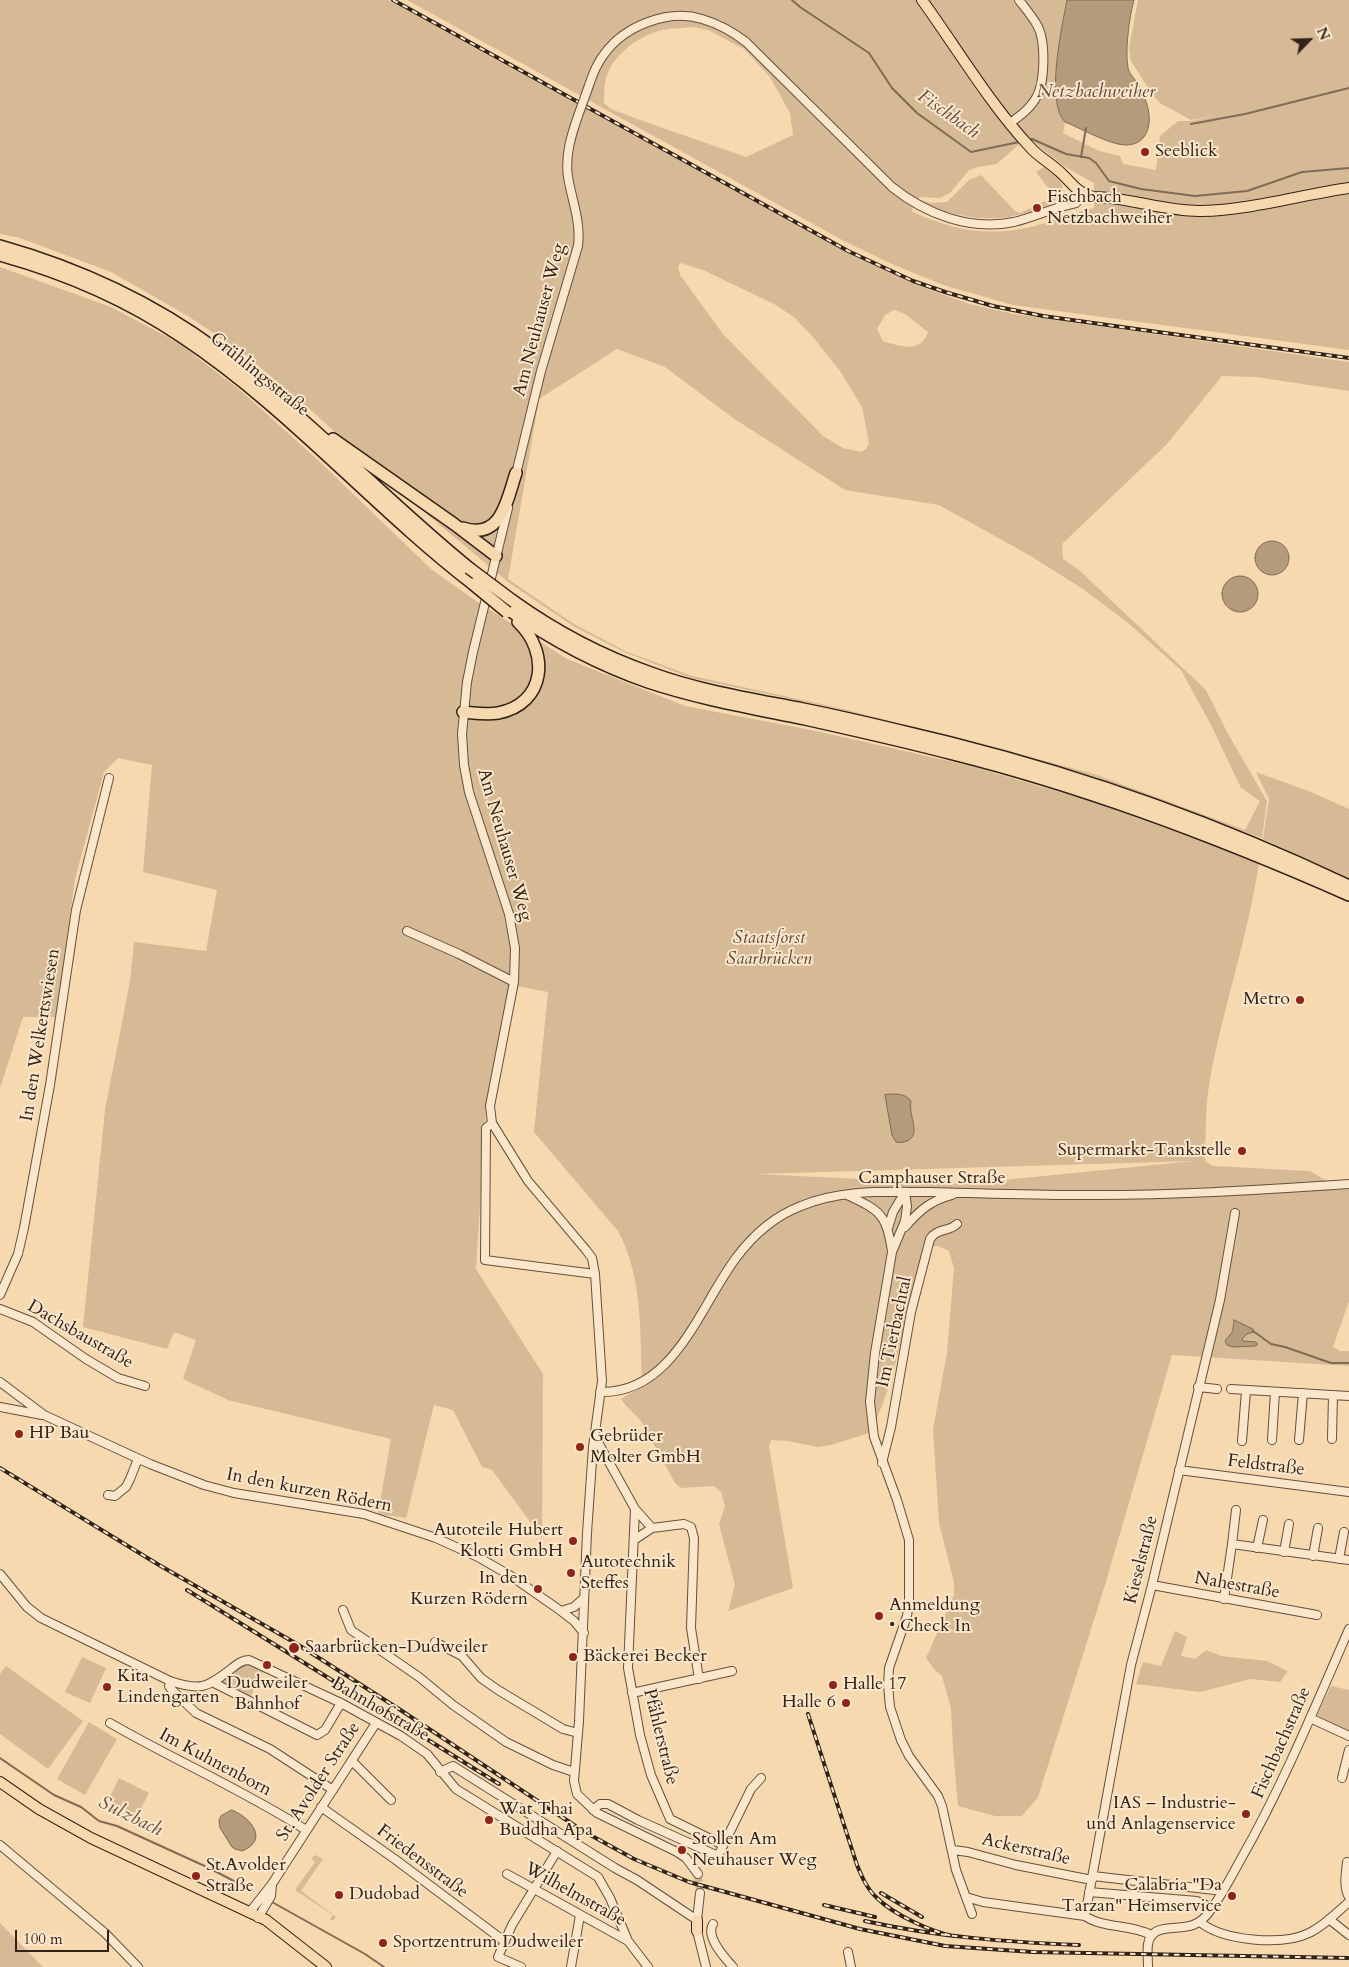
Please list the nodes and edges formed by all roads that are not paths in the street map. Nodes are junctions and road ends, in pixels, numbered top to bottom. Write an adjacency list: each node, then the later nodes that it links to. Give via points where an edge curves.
1 (922, 0): 3 (main road)
2 (1019, 0): 3 (street, via 1038,26 1042,41 1041,86 1032,104)
3 (1010, 123): 5 (main road, via 1028,146 1060,171)
4 (1349, 188): 6 (main road, via 1254,206 1201,211)
5 (1073, 199): 6 (main road); 6 (main road, via 1084,194); 10 (street, Am Neuhauser Weg, bridge, via 1013,222 978,224 947,218 909,200 872,169 746,42 720,26 700,19 675,17 650,22 629,32 605,52 597,65 570,141 568,168 577,214 578,246 539,378)
6 (1114, 199)
7 (0, 246): 9 (highway, via 94,278 156,310 217,350)
8 (0, 255): 13 (highway, Grühlingsstraße, via 99,290 189,342 249,387)
9 (296, 414): 11 (highway); 13 (highway)
10 (516, 473): 11 (highway, via 497,522 476,531); 12 (street, Am Neuhauser Weg)
11 (454, 524): 12 (highway)
12 (496, 556): 15 (street, Am Neuhauser Weg, via 473,652)
13 (465, 571): 14 (highway, bridge); 14 (highway, bridge, via 473,584)
14 (510, 608): 15 (highway, via 537,650 539,670 532,692 516,706 499,713); 17 (highway, via 649,673 706,690 948,743 1055,773 1158,806); 18 (highway, via 576,651 647,681 704,699 851,729 1052,782 1154,815)
15 (463, 712): 20 (street, Am Neuhauser Weg, via 462,749 469,792 509,914 516,948)
16 (109, 778): 32 (street, In den Welkertswiesen, via 76,910 50,1085 24,1228 18,1254)
17 (1349, 886)
18 (1349, 895)
19 (407, 931): 20 (street)
20 (514, 982): 21 (street, Am Neuhauser Weg, via 490,1106)
21 (492, 1123): 31 (street, via 528,1181 592,1258); 31 (street, Am Neuhauser Weg, via 486,1128 485,1260)
22 (1349, 1184): 24 (street, Camphauser Straße, via 1078,1195)
23 (905, 1192): 24 (street, Camphauser Straße); 25 (street, Camphauser Straße); 28 (street); 29 (street, Im Tierbachtal, via 907,1206)
24 (961, 1193): 29 (street, Im Tierbachtal, via 922,1208)
25 (845, 1194): 28 (street, Im Tierbachtal, via 876,1209); 40 (street, Camphauser Straße, via 798,1207 768,1225 736,1257 688,1335 665,1363 633,1386)
26 (1236, 1213): 36 (street, Kieselstraße, via 1220,1300)
27 (957, 1224): 53 (street, Im Tierbachtal, via 950,1230 937,1232 930,1239 911,1312)
28 (888, 1228): 30 (street, Im Tierbachtal)
29 (902, 1230): 30 (street, Im Tierbachtal)
30 (892, 1252): 53 (street, Im Tierbachtal, via 870,1402 874,1437)
31 (595, 1274): 40 (street, via 603,1366)
32 (0, 1295)
33 (0, 1309): 35 (street, Dachsbaustraße, via 33,1322 118,1378)
34 (1, 1385): 46 (street, In den kurzen Rödern)
35 (145, 1386)
36 (1198, 1387): 37 (street); 54 (street, Kieselstraße)
37 (1217, 1389)
38 (1231, 1389): 39 (street)
39 (1246, 1391): 41 (street); 51 (street)
40 (600, 1392): 47 (street)
41 (1275, 1392): 42 (street); 49 (street)
42 (1303, 1393): 43 (street); 50 (street)
43 (1333, 1395): 44 (street); 48 (street)
44 (1349, 1396)
45 (0, 1407): 46 (street, In den kurzen Rödern)
46 (44, 1415): 52 (street, In den kurzen Rödern)
47 (594, 1435): 57 (street); 73 (street)
48 (1332, 1438)
49 (1272, 1440)
50 (1299, 1440)
51 (1242, 1441)
52 (138, 1459): 56 (street, via 126,1487 115,1496); 76 (street, In den kurzen Rödern, via 216,1489 364,1514 418,1531 478,1557)
53 (882, 1463): 106 (street, Im Tierbachtal, via 905,1525 909,1548 909,1602 889,1668 890,1706 909,1756 938,1796)
54 (1179, 1470): 55 (street, Feldstraße); 72 (street, Kieselstraße)
55 (1349, 1492)
56 (108, 1495)
57 (635, 1509): 61 (street); 64 (street, Pfählerstraße)
58 (1236, 1510): 65 (street)
59 (1263, 1520): 66 (street)
60 (1289, 1524): 67 (street)
61 (652, 1528): 64 (street); 82 (street, via 689,1525 694,1538 691,1628)
62 (1318, 1528): 68 (street)
63 (1344, 1532): 69 (street)
64 (634, 1540): 85 (street, Pfählerstraße, via 628,1668)
65 (1232, 1544): 66 (street); 74 (street)
66 (1257, 1548): 67 (street)
67 (1284, 1552): 68 (street)
68 (1313, 1556): 69 (street)
69 (1340, 1559): 70 (street)
70 (1349, 1560)
71 (0, 1574): 83 (street, via 27,1608 47,1622)
72 (1152, 1585): 74 (street, Nahestraße); 111 (street, Kieselstraße, via 1131,1665)
73 (584, 1598): 76 (street, via 574,1607); 79 (street)
74 (1224, 1599): 77 (street, Nahestraße)
75 (343, 1610): 95 (street, via 351,1630 453,1705 506,1742)
76 (561, 1611): 79 (street, In den kurzen Rödern)
77 (1317, 1615)
78 (1349, 1629): 87 (street, Fischbachstraße)
79 (584, 1633): 90 (street)
80 (435, 1642): 90 (street, via 462,1656 498,1690 563,1729)
81 (732, 1671): 82 (street)
82 (699, 1680): 85 (street)
83 (170, 1681): 84 (street, via 197,1688); 99 (street, via 169,1686 190,1709 270,1749)
84 (214, 1683): 86 (street, Bahnhofstraße, via 239,1663 249,1660); 86 (street, via 317,1735 325,1730)
85 (632, 1693): 105 (street, Pfählerstraße, via 651,1775 670,1819)
86 (341, 1703): 89 (street, Bahnhofstraße)
87 (1310, 1718): 91 (street); 113 (street, Fischbachstraße, via 1271,1804)
88 (110, 1723): 103 (street, Im Kuhnenborn)
89 (376, 1723): 93 (street, St. Avolder Straße); 94 (street, Bahnhofstraße, via 417,1746)
90 (578, 1733): 95 (street)
91 (1349, 1736)
92 (1349, 1750): 97 (street)
93 (352, 1761): 99 (street, St. Avolder Straße); 100 (street)
94 (440, 1772): 107 (street, Bahnhofstraße, via 456,1789); 127 (street, via 453,1766 637,1880)
95 (574, 1772): 102 (street, via 577,1794)
96 (761, 1778): 105 (street, via 751,1789)
97 (1342, 1778)
98 (0, 1782): 123 (main road, via 39,1809 92,1838 207,1891)
99 (332, 1790): 101 (street, St. Avolder Straße)
100 (391, 1800)
101 (321, 1807): 103 (street, St. Avolder Straße); 130 (street, Friedensstraße)
102 (593, 1810): 105 (street, via 600,1804 608,1804 718,1856); 110 (street, via 677,1852)
103 (306, 1830): 123 (street, St. Avolder Straße, via 272,1884 271,1896)
104 (0, 1845): 133 (street, via 106,1933)
105 (723, 1845)
106 (953, 1850): 111 (street, Ackerstraße, via 1016,1866); 116 (street, Im Tierbachtal)
107 (557, 1852): 112 (street); 131 (street, Bahnhofstraße, via 598,1877)
108 (1346, 1862): 117 (street)
109 (507, 1874): 112 (street, Wilhelmstraße)
110 (698, 1874)
111 (1092, 1878): 113 (street, Ackerstraße); 114 (street, Kieselstraße)
112 (534, 1889): 121 (street, Wilhelmstraße); 130 (street)
113 (1223, 1891): 119 (street, Fischbachstraße)
114 (1090, 1892): 119 (street, via 1197,1901); 122 (street, Kieselstraße)
115 (700, 1893): 127 (street)
116 (966, 1897): 120 (street, Im Tierbachtal); 122 (street)
117 (1349, 1897)
118 (1349, 1902): 124 (street)
119 (1212, 1908): 125 (street, Fischbachstraße)
120 (972, 1914)
121 (580, 1916): 131 (street, Wilhelmstraße); 137 (street)
122 (1085, 1916): 128 (street, via 1098,1922 1138,1928)
123 (257, 1919): 134 (main road); 135 (main road, via 266,1920)
124 (1329, 1919): 125 (street, via 1311,1932 1278,1940 1244,1938 1210,1929); 129 (street)
125 (1200, 1922): 128 (street, via 1157,1930)
126 (712, 1924): 140 (street, via 711,1934)
127 (697, 1925): 139 (street)
128 (1152, 1935): 142 (street, via 1148,1943)
129 (1349, 1935)
130 (504, 1941): 136 (street, via 498,1957)
131 (628, 1941): 138 (street, Bahnhofstraße)
132 (848, 1952): 141 (street)
133 (138, 1967)
134 (317, 1967)
135 (326, 1967)
136 (521, 1967)
137 (571, 1967)
138 (648, 1967)
139 (706, 1967)
140 (733, 1967)
141 (851, 1967)
142 (1148, 1967)

